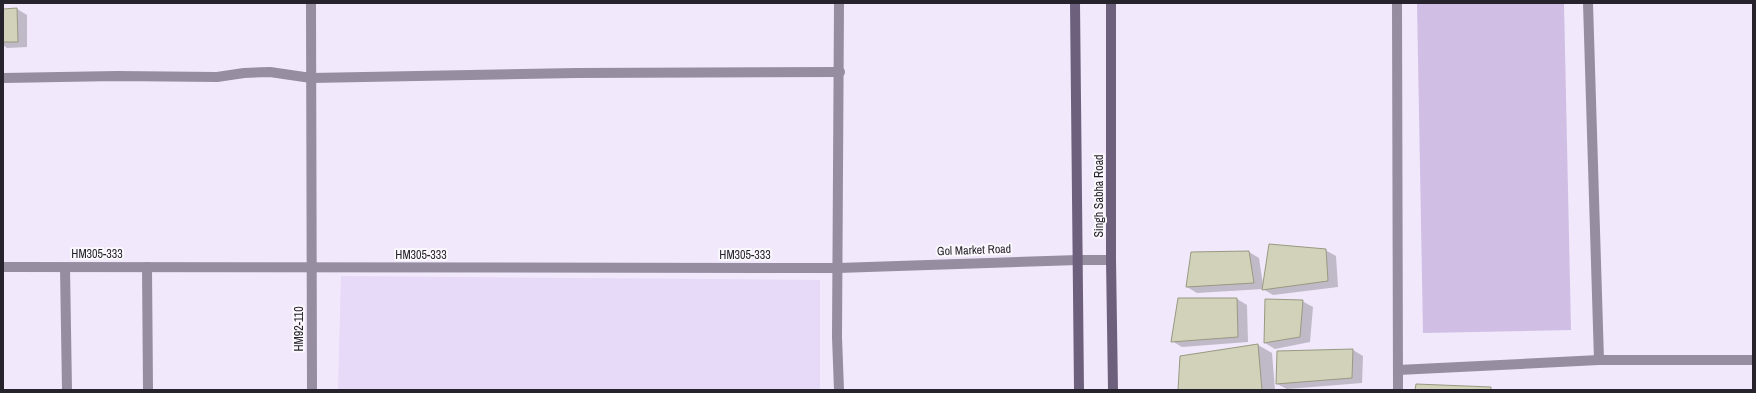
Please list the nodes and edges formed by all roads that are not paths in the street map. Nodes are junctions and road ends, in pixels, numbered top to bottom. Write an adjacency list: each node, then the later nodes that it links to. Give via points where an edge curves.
1 (311, 3): 9 (street, HM92-110)
2 (839, 3): 7 (street)
3 (1075, 3): 10 (street, Singh Sabha Road)
4 (1112, 3): 11 (street, Singh Sabha Road)
5 (1397, 3): 19 (street)
6 (1588, 3): 17 (street)
7 (840, 72): 9 (street); 16 (street)
8 (3, 78): 9 (street, via 217,77 270,72)
9 (311, 78): 15 (street, HM92-110)
10 (1078, 260): 11 (street, Gol Market Road); 16 (street, Gol Market Road); 24 (street, Singh Sabha Road)
11 (1111, 260): 25 (street, Singh Sabha Road)
12 (147, 267): 14 (street, HM305-333); 15 (street, HM305-333); 21 (street)
13 (3, 268): 14 (street, HM305-333)
14 (65, 268): 20 (street)
15 (312, 268): 16 (street, HM305-333); 22 (street, HM92-110)
16 (838, 268): 23 (street)
17 (1599, 360): 18 (street); 19 (street)
18 (1753, 360)
19 (1398, 370): 26 (street)
20 (67, 390)
21 (148, 390)
22 (312, 390)
23 (838, 390)
24 (1079, 390)
25 (1113, 390)
26 (1398, 390)

